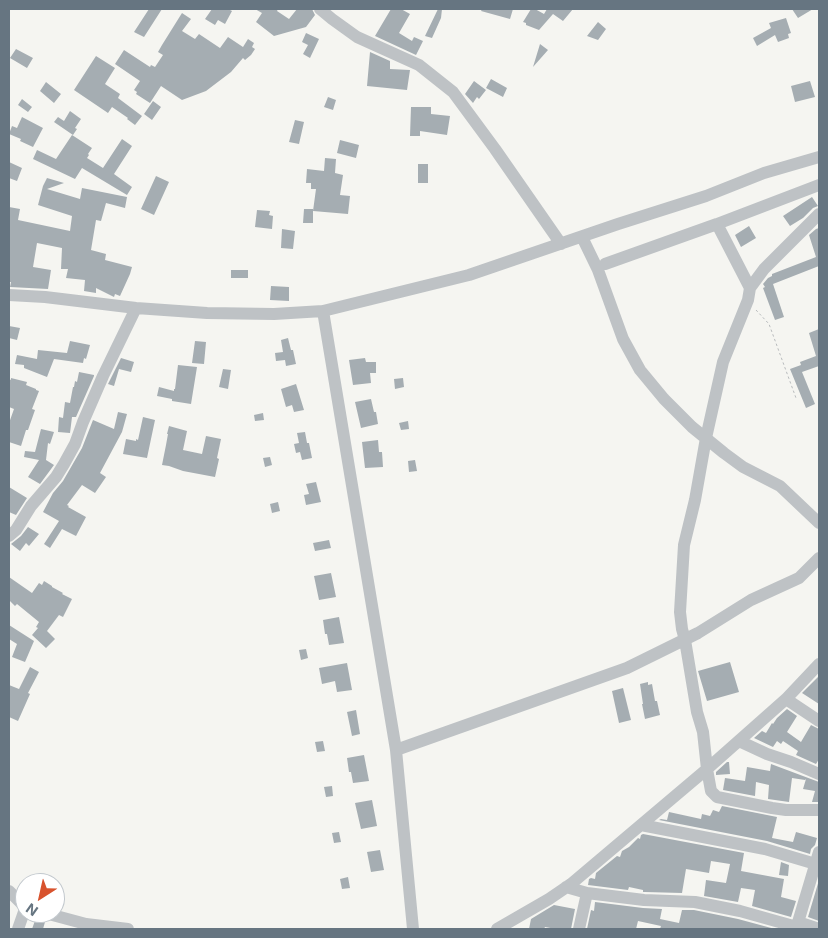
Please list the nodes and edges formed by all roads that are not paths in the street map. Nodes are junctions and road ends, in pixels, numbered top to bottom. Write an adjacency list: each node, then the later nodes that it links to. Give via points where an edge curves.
1 (320, 9): 7 (street, via 357,37 420,65 453,92)
2 (819, 156): 6 (street)
3 (819, 184): 5 (street)
4 (819, 214): 9 (street, via 764,269)
5 (717, 224): 8 (street); 9 (street)
6 (582, 237): 7 (street); 13 (street, via 598,270 622,339 640,370 678,414)
7 (562, 244): 12 (street, via 469,276)
8 (605, 264)
9 (749, 294): 13 (street, via 723,362)
10 (9, 295): 11 (street)
11 (136, 308): 12 (street, via 207,313); 15 (street, via 64,464)
12 (323, 312): 22 (street)
13 (706, 438): 14 (street, via 743,467 780,486); 17 (street, via 683,553 680,621)
14 (819, 523)
15 (9, 536)
16 (819, 558): 17 (street, via 799,578 751,600)
17 (685, 640): 22 (street, via 627,668); 23 (street)
18 (819, 664): 19 (street)
19 (786, 699): 20 (street); 21 (street)
20 (819, 720)
21 (739, 741): 23 (street); 24 (street)
22 (396, 750): 34 (street)
23 (707, 769): 25 (street, via 712,792 717,797 786,810); 26 (street)
24 (819, 774)
25 (819, 810)
26 (641, 825): 27 (street); 28 (street)
27 (818, 860): 31 (street)
28 (566, 887): 29 (street); 32 (street)
29 (588, 893): 31 (street, via 695,902); 35 (street)
30 (74, 925): 33 (street)
31 (797, 926): 36 (street)
32 (504, 928)
33 (128, 929)
34 (413, 929)
35 (579, 929)
36 (819, 929)

